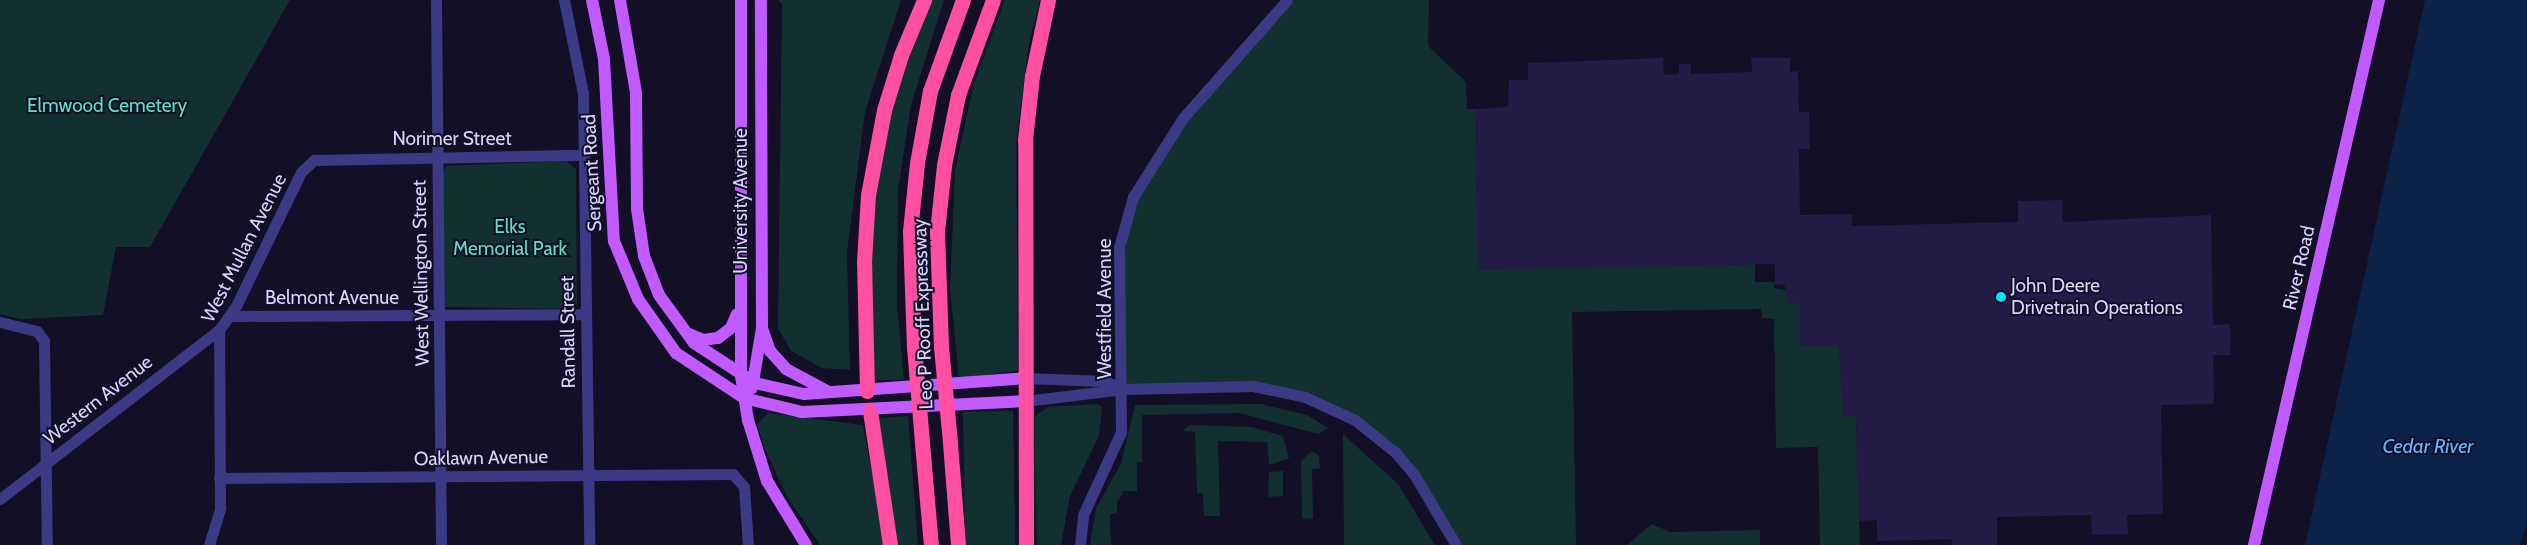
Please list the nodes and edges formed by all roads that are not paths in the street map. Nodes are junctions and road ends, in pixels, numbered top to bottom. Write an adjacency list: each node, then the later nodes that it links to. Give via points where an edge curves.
1 (436, 0): 14 (street, West Wellington Street)
2 (564, 0): 13 (street, Randall Street, via 580,67)
3 (592, 0): 30 (main road, Sergeant Road, via 606,92 609,209 621,262 648,317 676,353)
4 (620, 0): 23 (main road, via 636,93 637,209 644,256 659,295)
5 (741, 0): 16 (main road, University Avenue)
6 (760, 0): 21 (main road, University Avenue)
7 (924, 0): 28 (highway, via 890,92 868,195 864,262)
8 (963, 0): 45 (highway, Leo P Rooff Expressway, bridge, via 930,91 917,163 910,239 914,347)
9 (993, 0): 46 (highway, Leo P Rooff Expressway, bridge, via 958,95 944,165 937,231 941,347)
10 (1048, 0): 25 (highway, via 1032,76 1026,140)
11 (1286, 0): 27 (street, Westfield Avenue, via 1183,118 1133,198 1119,247)
12 (2379, 0): 50 (main road, River Road)
13 (583, 155): 14 (street, Norimer Street); 17 (street, Randall Street)
14 (437, 156): 15 (street, Norimer Street); 18 (street, West Wellington Street)
15 (322, 157): 19 (street, West Mullan Avenue, via 301,172)
16 (739, 309): 23 (main road, via 731,328 718,338 703,340); 24 (main road, University Avenue)
17 (585, 314): 18 (street, Belmont Avenue); 34 (street, Randall Street)
18 (439, 315): 19 (street, Belmont Avenue); 35 (street, West Wellington Street)
19 (230, 316): 22 (street, West Mullan Avenue)
20 (0, 322): 33 (street, via 37,331 44,341)
21 (762, 328): 26 (main road, University Avenue); 29 (main road, via 770,351 786,370)
22 (219, 330): 33 (street, Western Avenue); 36 (street, West Mullan Avenue)
23 (682, 330): 24 (main road, via 710,357)
24 (741, 376): 26 (main road); 30 (main road, University Avenue)
25 (1025, 378): 27 (street, via 1105,381); 28 (main road); 31 (highway)
26 (755, 383): 29 (main road, via 788,392); 30 (main road, University Avenue)
27 (1123, 389): 31 (street); 48 (street, Westfield Avenue, via 1121,432 1084,515); 49 (street, via 1252,386 1331,407 1376,435 1396,454 1420,484)
28 (867, 391): 29 (main road); 32 (main road)
29 (834, 393)
30 (744, 398): 32 (main road, Sergeant Road, via 802,412); 43 (main road, University Avenue, via 767,481)
31 (1025, 402): 32 (main road, Sergeant Road); 47 (highway)
32 (870, 411): 44 (highway)
33 (46, 462): 37 (street, Western Avenue); 38 (street)
34 (588, 475): 35 (street, Oaklawn Avenue); 41 (street, Randall Street); 42 (street, Oaklawn Avenue, via 733,474 740,479)
35 (440, 476): 36 (street, Oaklawn Avenue); 40 (street, West Wellington Street)
36 (219, 478): 39 (street, West Mullan Avenue, via 220,508)
37 (0, 499)
38 (47, 545)
39 (209, 545)
40 (441, 545)
41 (589, 545)
42 (748, 545)
43 (806, 545)
44 (890, 545)
45 (931, 545)
46 (958, 545)
47 (1028, 545)
48 (1080, 545)
49 (1456, 545)
50 (2254, 545)

